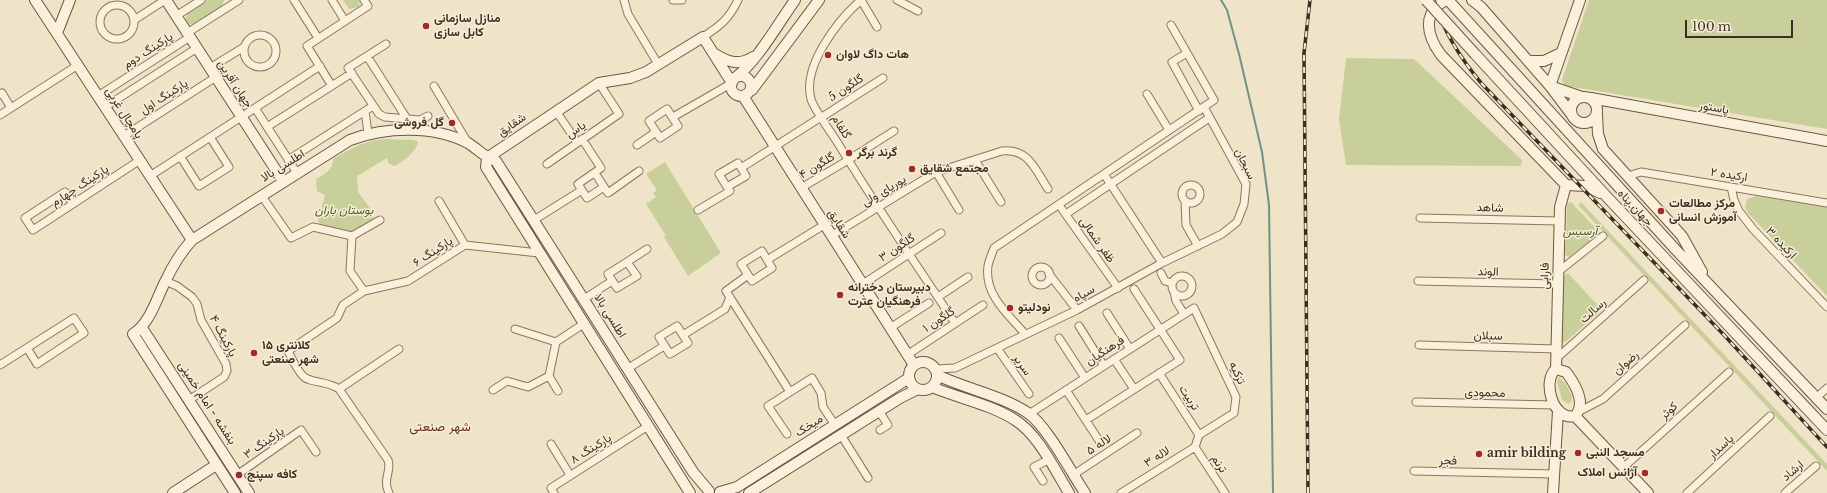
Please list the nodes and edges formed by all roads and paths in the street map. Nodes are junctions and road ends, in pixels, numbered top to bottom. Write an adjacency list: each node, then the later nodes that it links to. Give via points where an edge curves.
1 (35, 0): 28 (street, پامچال غربی)
2 (70, 0): 28 (street)
3 (166, 0): 23 (street, جهان آفرین); 24 (street)
4 (201, 0): 23 (street)
5 (239, 0): 20 (street, پارکینگ دوم)
6 (294, 0): 31 (street)
7 (332, 0): 25 (street)
8 (624, 0): 41 (street, via 628,14)
9 (673, 0): 10 (street)
10 (682, 0)
11 (738, 0): 30 (street, via 732,14)
12 (795, 0): 39 (street)
13 (819, 0): 54 (street)
14 (861, 0): 27 (street); 73 (street, گلفام, via 852,8 817,56 811,77 811,99)
15 (897, 0): 22 (street)
16 (1426, 0): 113 (street, جهان پناه, bridge)
17 (1447, 0): 105 (street, via 1435,9 1429,19 1429,31 1436,48); 153 (street, جهان پناه)
18 (1472, 0): 40 (street)
19 (1580, 0): 35 (street)
20 (231, 2): 29 (street, پارکینگ دوم)
21 (366, 3): 25 (street)
22 (918, 11)
23 (176, 16): 29 (street, جهان آفرین)
24 (134, 20): 24 (street, via 130,10 115,5 106,10 101,24 105,34 120,39 132,30)
25 (345, 21): 31 (street)
26 (1171, 25): 36 (street)
27 (877, 27)
28 (57, 33): 42 (street, پامچال غربی)
29 (189, 35): 34 (street, جهان آفرین); 44 (street, پارکینگ دوم)
30 (703, 37): 37 (street); 41 (street, شقایق)
31 (318, 38): 43 (street, via 306,46)
32 (386, 44): 38 (street)
33 (244, 46): 33 (street, via 245,57 251,65 262,67 274,58 275,48 266,36 255,36); 45 (street, پارکینگ اول)
34 (197, 48): 45 (street, جهان آفرین); 47 (street, پارکینگ دوم)
35 (1561, 52): 40 (street, via 1544,61); 53 (street)
36 (1187, 53): 64 (street, via 1214,100); 64 (street, سبحان, via 1172,62)
37 (715, 54): 39 (street, via 725,60 739,63); 49 (street)
38 (367, 56): 46 (street, via 348,68); 75 (street)
39 (755, 56): 49 (street)
40 (1528, 61): 53 (street)
41 (658, 64): 50 (street, شقایق, via 630,78)
42 (78, 65): 57 (street, پامچال غربی); 62 (street)
43 (320, 66): 51 (street); 63 (street)
44 (144, 67): 47 (street); 57 (street, پارکینگ دوم)
45 (213, 73): 71 (street, جهان آفرین); 81 (street, پارکینگ اول)
46 (352, 73): 51 (street); 60 (street)
47 (151, 78): 61 (street, پارکینگ دوم)
48 (883, 78): 73 (street, گلگون 5)
49 (733, 80): 54 (street, via 731,87 734,93 739,96); 54 (street, via 742,76 748,78 751,83); 72 (street)
50 (599, 83): 66 (street, شقایق); 83 (street, یاس, via 619,114)
51 (332, 86): 76 (street)
52 (434, 86): 85 (street)
53 (1550, 86): 58 (street); 69 (street)
54 (748, 93): 87 (street, شقایق)
55 (0, 94): 62 (street, via 2,93)
56 (1147, 94): 77 (street)
57 (98, 96): 61 (street, پامچال غربی)
58 (1586, 98): 59 (street); 67 (street, via 1594,101); 69 (street, via 1574,102)
59 (1616, 104): 67 (street, پاستور); 84 (street, پاستور)
60 (373, 106): 65 (street); 75 (street, via 385,117)
61 (105, 107): 81 (street, پامچال غربی)
62 (11, 108): 68 (street)
63 (255, 108): 71 (street); 76 (street)
64 (1201, 109): 74 (street, سبحان); 77 (street)
65 (365, 111): 80 (street); 91 (street)
66 (556, 111): 83 (street); 89 (street, شقایق)
67 (1597, 112): 69 (street, via 1591,122 1586,123 1578,122); 102 (street, via 1600,142 1608,155)
68 (0, 115)
69 (1572, 115)
70 (428, 116): 75 (street, via 420,120)
71 (241, 117): 82 (street); 103 (street, جهان آفرین)
72 (673, 118): 79 (street, via 678,126 660,138); 79 (street, via 667,109 649,121)
73 (820, 118): 87 (street, گلگون 5); 93 (street, گلفام)
74 (1209, 118): 104 (street); 128 (street, سبحان, via 1246,184 1244,204)
75 (407, 119)
76 (267, 127): 91 (street)
77 (1169, 130): 100 (street)
78 (894, 131): 93 (street, گلگون ۴)
79 (656, 132): 86 (street)
80 (368, 133): 85 (street, اطلسی بالا, via 439,133); 98 (street, اطلسی بالا, via 350,140)
81 (124, 136): 90 (street, پامچال غربی)
82 (210, 137): 88 (street); 88 (street, via 229,167 217,175 199,186)
83 (580, 140): 94 (street, یاس); 99 (street, via 601,168)
84 (1827, 141)
85 (468, 143): 89 (street, اطلسی بالا)
86 (637, 145)
87 (774, 146): 95 (street, گلگون 5); 109 (street, شقایق)
88 (180, 156): 101 (street)
89 (487, 158): 126 (street, اطلسی بالا, via 496,161); 139 (street, via 486,167)
90 (140, 160): 101 (street, پامچال غربی); 118 (street, پارکینگ چهارم)
91 (288, 160): 98 (street)
92 (975, 160): 97 (street, پوریای ولی); 110 (street, پوریای ولی, via 1012,150 1021,153 1028,158); 116 (street)
93 (846, 161): 109 (street, گلگون ۴); 120 (street, گلفام)
94 (547, 164)
95 (741, 168): 108 (street, via 746,176); 108 (street, via 738,163 719,174)
96 (639, 171): 107 (street, via 608,193)
97 (936, 172): 120 (street, پوریای ولی); 122 (street)
98 (296, 173): 103 (street, اطلسی بالا)
99 (595, 173): 107 (street); 111 (street, via 578,184)
100 (1104, 174): 104 (street); 119 (street)
101 (150, 176): 134 (street, پامچال غربی)
102 (1628, 176): 106 (street, ارکیده ۲, via 1641,172); 153 (street, via 1682,236)
103 (283, 181): 112 (street, اطلسی بالا)
104 (1111, 184): 123 (street); 143 (street)
105 (1566, 185): 113 (street, via 1586,186); 127 (street, فارابی, via 1561,200)
106 (1731, 186): 117 (street, ارکیده ۲); 166 (street, ارکیده ۳, via 1739,211 1753,229)
107 (604, 187): 111 (street, via 588,198)
108 (728, 187): 121 (street, via 730,191)
109 (801, 188): 129 (street, شقایق)
110 (1048, 189)
111 (582, 190): 126 (street)
112 (261, 195): 131 (street, via 291,238 314,226); 134 (street, اطلسی بالا)
113 (1607, 197): 226 (street, جهان پناه)
114 (440, 201): 135 (street)
115 (1185, 201): 137 (street, via 1186,225)
116 (1001, 202)
117 (1827, 202)
118 (73, 204): 118 (street, پارکینگ چهارم, via 33,230 25,218 65,192)
119 (1058, 205): 123 (street, ظفر شمالی); 179 (street, via 994,248 988,265 988,286 994,298)
120 (879, 207): 132 (street, پوریای ولی); 140 (street, گلفام)
121 (698, 210)
122 (959, 210)
123 (1066, 214): 157 (street, ظفر شمالی)
124 (1420, 218): 127 (street, شاهد)
125 (380, 220): 131 (street)
126 (534, 220): 136 (street, اطلسی بالا)
127 (1559, 221): 144 (street, فارابی)
128 (1237, 222): 137 (street, سپاه, via 1222,234)
129 (824, 224): 132 (street, شقایق); 141 (street)
130 (941, 233): 140 (street, گلگون ۳)
131 (352, 236): 159 (street, via 350,271)
132 (831, 236): 176 (street, شقایق)
133 (1603, 236): 144 (street)
134 (192, 240): 149 (street, اطلسی بالا)
135 (465, 245): 139 (street, پارکینگ ۶); 159 (street, پارکینگ ۶, via 408,281)
136 (550, 246): 139 (street); 163 (street, اطلسی بالا)
137 (1198, 246): 143 (street, سپاه)
138 (647, 249): 142 (street)
139 (539, 253): 172 (street)
140 (910, 254): 154 (street, گلگون ۳); 162 (street, گلفام)
141 (767, 260): 147 (street, via 772,268 752,281); 147 (street, via 762,252 741,264)
142 (627, 262): 151 (street, via 608,274); 151 (street, via 637,276 617,288)
143 (1162, 263): 157 (street, سپاه)
144 (1558, 272): 156 (street, فارابی)
145 (1049, 274): 168 (street)
146 (1161, 274): 155 (street, via 1165,281)
147 (748, 276): 161 (street, via 726,291)
148 (968, 277): 162 (street)
149 (165, 280): 175 (street, اطلسی بالا); 214 (street, پارکینگ ۴, via 192,297 197,304 201,320 226,364 224,378)
150 (1644, 280): 189 (street, رسالت)
151 (612, 281): 163 (street)
152 (1418, 281): 156 (street, الوند)
153 (1706, 281): 213 (street, جهان پناه)
154 (866, 282)
155 (1172, 283): 160 (street); 160 (street, via 1182,276 1188,278 1192,284 1186,295 1180,296)
156 (1558, 284): 189 (street, فارابی)
157 (1118, 288): 168 (street, سپاه)
158 (1134, 289): 178 (street)
159 (364, 291): 205 (street, via 343,305 338,318 288,351 303,376 309,380 334,384)
160 (1174, 292): 170 (street)
161 (730, 297): 180 (street, via 725,309); 211 (street)
162 (938, 297): 171 (street, گلفام)
163 (584, 299): 195 (street, اطلسی بالا)
164 (929, 303): 176 (street)
165 (983, 305): 171 (street, گلگون ۱)
166 (1827, 307)
167 (1194, 308): 170 (street, فرهنگیان); 230 (street, تزکیه, via 1236,397 1234,413)
168 (1077, 310): 179 (street, سپاه)
169 (1106, 313): 187 (street)
170 (1184, 314): 178 (street, فرهنگیان)
171 (955, 323): 190 (street, گلگون ۱)
172 (585, 324): 182 (street); 224 (street)
173 (1685, 325): 220 (street, رضوان, via 1603,399)
174 (1079, 326): 194 (street)
175 (142, 328): 214 (street, بنفشه - امام خمینی); 236 (street, بنفشه - امام خمینی, via 133,334)
176 (890, 328): 190 (street, شقایق)
177 (515, 329): 182 (street)
178 (1160, 329): 187 (street, فرهنگیان); 199 (street, via 1180,360)
179 (1025, 334): 186 (street, سپاه)
180 (683, 335): 184 (street, via 688,343 670,354); 184 (street, via 677,326 659,337)
181 (1059, 338): 202 (street)
182 (556, 342): 200 (street)
183 (1419, 345): 189 (street, سبلان)
184 (664, 346): 195 (street)
185 (27, 348): 185 (street, via 74,318 84,333 37,364); 192 (street)
186 (997, 348): 197 (street, سپاه, via 954,368); 212 (street, سریر)
187 (1130, 349): 191 (street, فرهنگیان)
188 (399, 350): 205 (street)
189 (1557, 354): 196 (street, فارابی)
190 (907, 355): 193 (street, شقایق)
191 (1114, 359): 194 (street, فرهنگیان); 207 (street)
192 (0, 365)
193 (914, 365): 197 (street, via 918,362 928,362); 201 (street)
194 (1104, 366): 202 (street, فرهنگیان)
195 (628, 369): 246 (street, اطلسی بالا)
196 (1556, 370): 216 (street, فارابی, via 1550,379); 220 (street, via 1566,372 1576,387 1580,402)
197 (936, 372): 203 (street); 219 (street, via 1014,405)
198 (1729, 372): 238 (street, کوثر)
199 (1159, 373): 207 (street); 230 (street, تربیت)
200 (549, 376): 208 (street, via 528,387 507,381); 210 (street)
201 (909, 378): 206 (street); 223 (street, میخک)
202 (1085, 378): 209 (street, فرهنگیان)
203 (932, 387): 206 (street); 235 (street, via 1015,420 1034,438)
204 (1827, 388): 213 (street)
205 (339, 389): 250 (street, via 388,460 386,484)
206 (918, 389): 218 (street, میخک)
207 (1134, 389): 222 (street)
208 (493, 390)
209 (1066, 390): 219 (street, فرهنگیان); 222 (street)
210 (558, 392)
211 (790, 392): 223 (street, via 812,378 821,393 823,407); 228 (street, via 768,406)
212 (1029, 394)
213 (1816, 398): 217 (street, جهان پناه)
214 (189, 400): 241 (street, بنفشه - امام خمینی)
215 (1416, 402): 216 (street, محمودی)
216 (1556, 408): 220 (street, via 1566,417); 240 (street)
217 (1827, 409)
218 (878, 411): 225 (street, via 888,425); 229 (street, میخک)
219 (1029, 414): 243 (street, via 1042,427)
220 (1576, 414): 238 (street)
221 (1770, 416): 261 (street, پاسدار)
222 (1086, 420): 231 (street)
223 (835, 425): 229 (street); 253 (street, میخک, via 737,487)
224 (648, 426): 242 (street, پارکینگ ۸); 252 (street)
225 (880, 430)
226 (1827, 430)
227 (1137, 433): 243 (street, لاله ۵)
228 (787, 434)
229 (841, 435): 244 (street); 254 (street, میخک)
230 (1199, 436): 233 (street)
231 (1100, 442)
232 (551, 444): 242 (street)
233 (1195, 447): 257 (street, لاله ۳); 258 (street, ترنم)
234 (316, 452): 241 (street, پارکینگ ۳, via 301,430)
235 (1048, 460): 245 (street, via 1034,467); 255 (street)
236 (216, 465): 247 (street); 248 (street, بنفشه - امام خمینی)
237 (1816, 466): 262 (street, ارشاد)
238 (1624, 467): 260 (street)
239 (1414, 471): 240 (street, فجر)
240 (1554, 474): 259 (street)
241 (237, 475): 249 (street, بنفشه - امام خمینی)
242 (570, 475): 251 (street, پارکینگ ۸, via 550,488)
243 (1073, 475): 256 (street)
244 (868, 478)
245 (1043, 481)
246 (707, 492): 253 (street)
247 (173, 493)
248 (235, 493)
249 (249, 493)
250 (389, 493)
251 (554, 493)
252 (690, 493)
253 (721, 493)
254 (749, 493)
255 (1069, 493)
256 (1085, 493)
257 (1120, 493)
258 (1225, 493)
259 (1553, 493)
260 (1648, 493)
261 (1687, 493)
262 (1785, 493)

